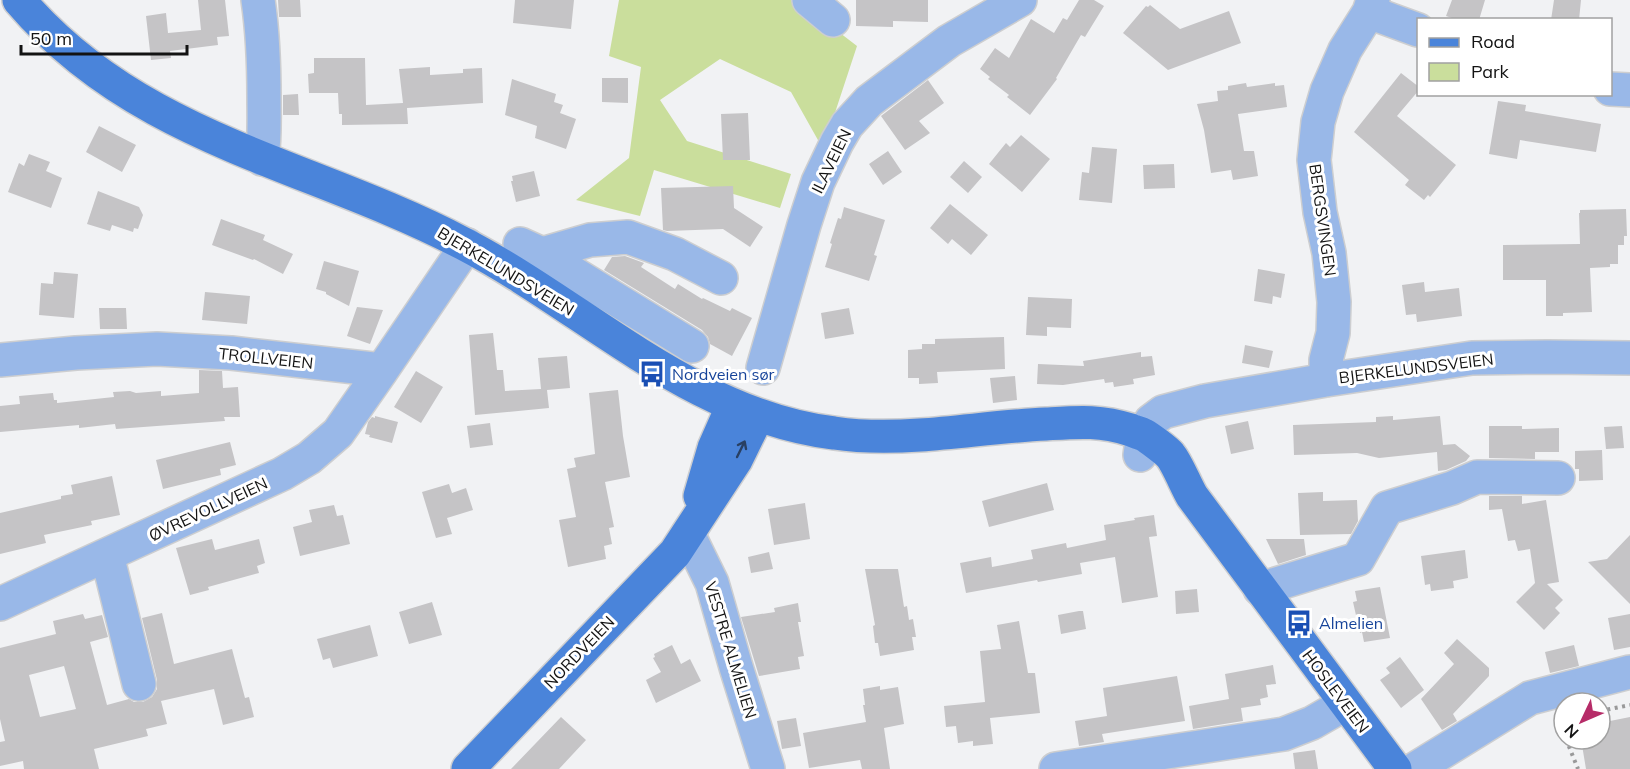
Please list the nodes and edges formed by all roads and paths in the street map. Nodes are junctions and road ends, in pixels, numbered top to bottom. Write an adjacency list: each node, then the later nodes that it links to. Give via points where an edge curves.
1 (19, 0): 8 (main road, BJERKELUNDSVEIEN, via 71,52 113,84 192,129)
2 (258, 0): 8 (street, via 264,58)
3 (1020, 0): 14 (street, ILAVEIEN, via 949,41 868,101 848,125 815,193)
4 (1371, 6): 5 (street); 16 (street, BERGSVINGEN, via 1345,50 1318,122 1314,160 1334,302)
5 (1417, 29)
6 (1612, 89): 7 (street)
7 (1630, 90)
8 (262, 159): 9 (main road, BJERKELUNDSVEIEN, via 397,212)
9 (467, 245): 15 (street); 17 (main road, BJERKELUNDSVEIEN, via 645,357 705,392)
10 (720, 278): 11 (street, via 675,254 628,237 531,249)
11 (692, 346)
12 (1630, 358): 16 (street, BJERKELUNDSVEIEN, via 1472,358)
13 (0, 360): 15 (street, TROLLVEIEN, via 157,349)
14 (763, 368)
15 (382, 370): 21 (street, ØVREVOLLVEIEN, via 338,433 309,458)
16 (1326, 380): 18 (street, BJERKELUNDSVEIEN, via 1205,401)
17 (746, 410): 18 (main road, BJERKELUNDSVEIEN, via 834,433 869,435 915,436 1090,422 1112,424); 20 (main road, NORDVEIEN, via 714,448)
18 (1147, 445): 22 (main road, HOSLEVEIEN, via 1170,455 1192,496)
19 (1558, 478): 22 (street, via 1477,477 1387,508 1358,560)
20 (688, 534): 30 (main road, NORDVEIEN, via 675,553); 31 (street, VESTRE ALMELIEN, via 712,583)
21 (107, 555): 23 (street, ØVREVOLLVEIEN); 25 (street)
22 (1260, 589): 26 (main road, HOSLEVEIEN)
23 (0, 604)
24 (1630, 672): 34 (street, via 1530,698)
25 (139, 684)
26 (1345, 704): 32 (street, via 1284,734); 33 (main road, HOSLEVEIEN)
27 (1630, 705): 28 (path)
28 (1612, 709)
29 (1571, 751): 35 (path)
30 (468, 769)
31 (768, 769)
32 (1056, 769)
33 (1395, 769)
34 (1415, 769)
35 (1578, 769)

